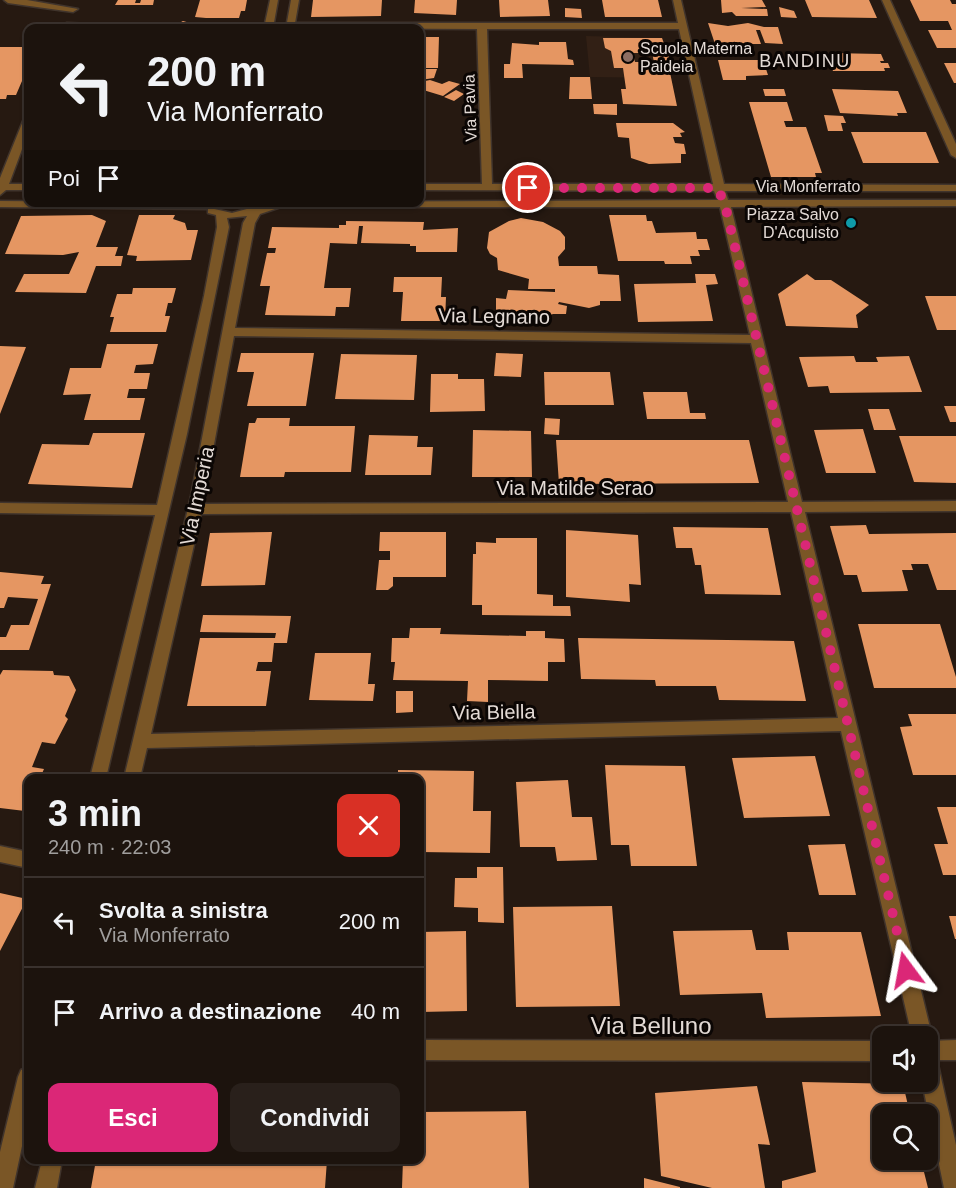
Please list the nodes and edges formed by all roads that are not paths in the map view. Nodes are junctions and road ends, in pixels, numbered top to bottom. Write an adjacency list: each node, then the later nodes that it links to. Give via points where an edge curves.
1 (8, 0): 6 (street)
2 (274, 0): 8 (street)
3 (295, 0): 9 (street)
4 (677, 0): 10 (street)
5 (886, 0): 14 (street)
6 (75, 5): 7 (street)
7 (68, 24)
8 (269, 24)
9 (291, 24)
10 (682, 26): 12 (street); 18 (street)
11 (424, 27): 12 (street)
12 (482, 27): 17 (street, Via Pavia)
13 (24, 131): 20 (street)
14 (956, 155)
15 (24, 187): 20 (street)
16 (424, 187): 17 (street, Via Monferrato)
17 (487, 188): 18 (street, Via Monferrato)
18 (718, 188): 19 (street, Via Monferrato); 21 (street)
19 (956, 188)
20 (1, 189)
21 (725, 203): 22 (street, Via Monferrato); 25 (street, Via Monferrato); 30 (street)
22 (956, 203)
23 (0, 204): 24 (street)
24 (24, 204)
25 (424, 204)
26 (210, 207): 28 (street)
27 (263, 208): 28 (street, Via Monferrato); 29 (street, Via Imperia, via 249,223)
28 (221, 214): 35 (street, Via Imperia, via 221,238)
29 (230, 332): 30 (street, Via Legnano); 34 (street, Via Imperia)
30 (757, 339): 31 (street)
31 (798, 506): 32 (street, Via Matilde Serao); 34 (street, Via Matilde Serao); 36 (street)
32 (956, 506)
33 (0, 508): 35 (street)
34 (195, 509): 37 (street, Via Imperia)
35 (163, 510): 38 (street, Via Imperia)
36 (849, 724): 37 (street, Via Biella); 42 (street)
37 (141, 741): 39 (street, Via Imperia)
38 (99, 774)
39 (133, 774)
40 (0, 854): 41 (street)
41 (24, 859)
42 (920, 1026)
43 (424, 1050): 45 (street, Via Belluno)
44 (956, 1050): 46 (street)
45 (872, 1051)
46 (938, 1051)
47 (934, 1092): 52 (street)
48 (24, 1094): 50 (street)
49 (51, 1164): 51 (street)
50 (2, 1188)
51 (46, 1188)
52 (955, 1188)

